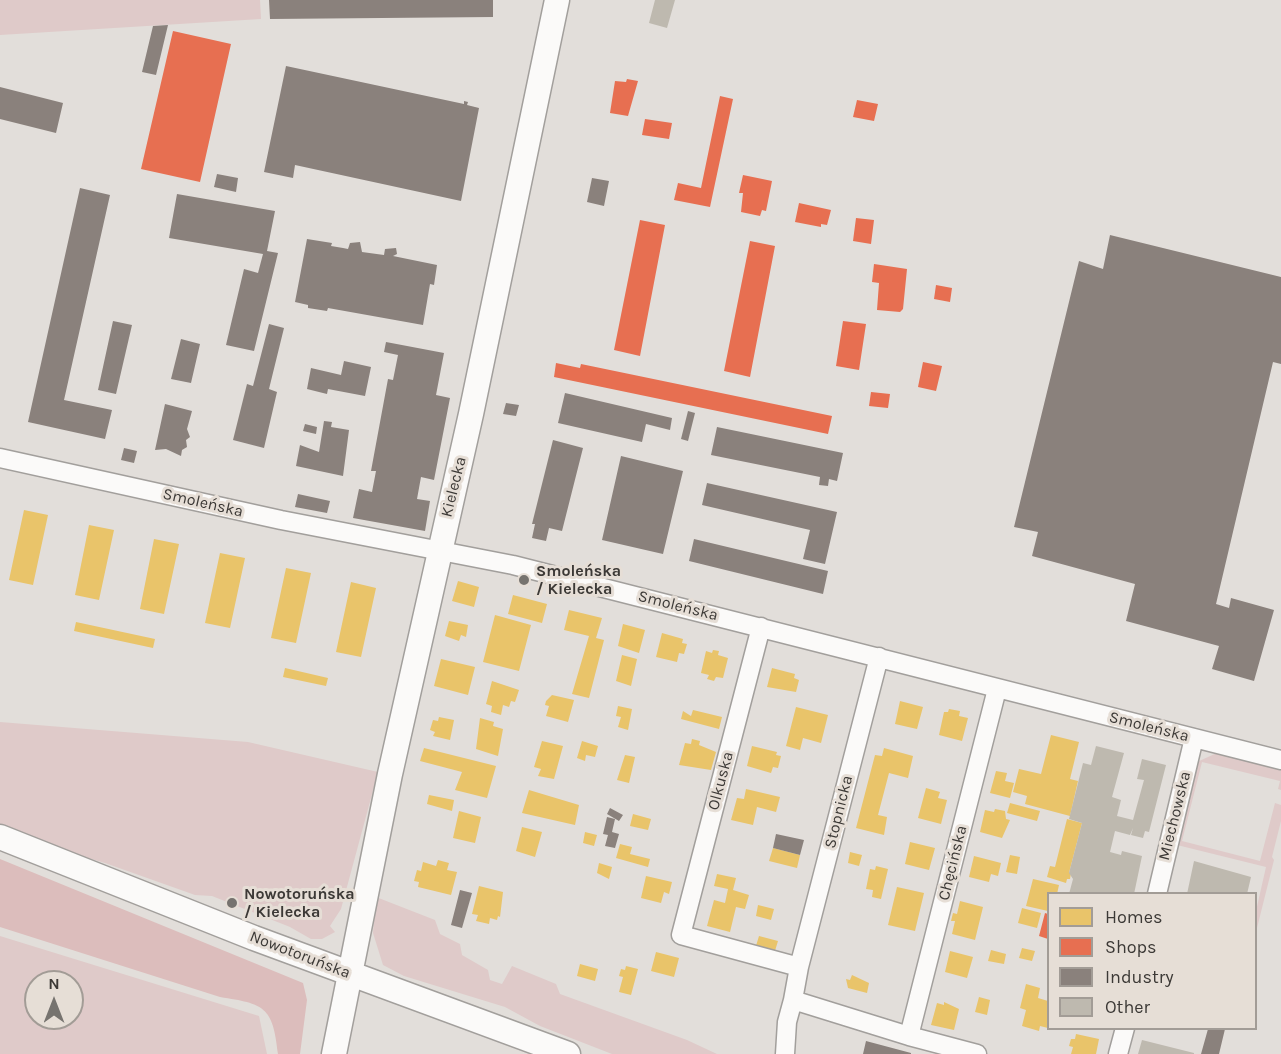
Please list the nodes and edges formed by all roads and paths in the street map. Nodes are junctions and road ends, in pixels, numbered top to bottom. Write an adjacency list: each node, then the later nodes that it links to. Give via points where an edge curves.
1 (557, 0): 3 (street, Kielecka)
2 (0, 458): 3 (street, Smoleńska, via 281,520)
3 (439, 550): 4 (street, Smoleńska); 12 (street, Kielecka)
4 (761, 627): 5 (street, Smoleńska); 11 (street, Olkuska, via 681,935)
5 (879, 657): 6 (street, Smoleńska); 11 (street, Stopnicka)
6 (997, 689): 7 (street, Smoleńska); 15 (street, Chęcińska)
7 (1194, 738): 8 (street, Smoleńska); 10 (street, Miechowska)
8 (1281, 760)
9 (0, 837): 12 (street, Nowotoruńska)
10 (1157, 892)
11 (799, 967): 13 (street, Stopnicka)
12 (349, 973): 16 (street, Kielecka); 17 (street, Nowotoruńska)
13 (793, 1000): 15 (street); 18 (street, Stopnicka)
14 (1125, 1030): 20 (street)
15 (909, 1036): 19 (street)
16 (334, 1054)
17 (568, 1054)
18 (785, 1054)
19 (978, 1054)
20 (1118, 1054)

